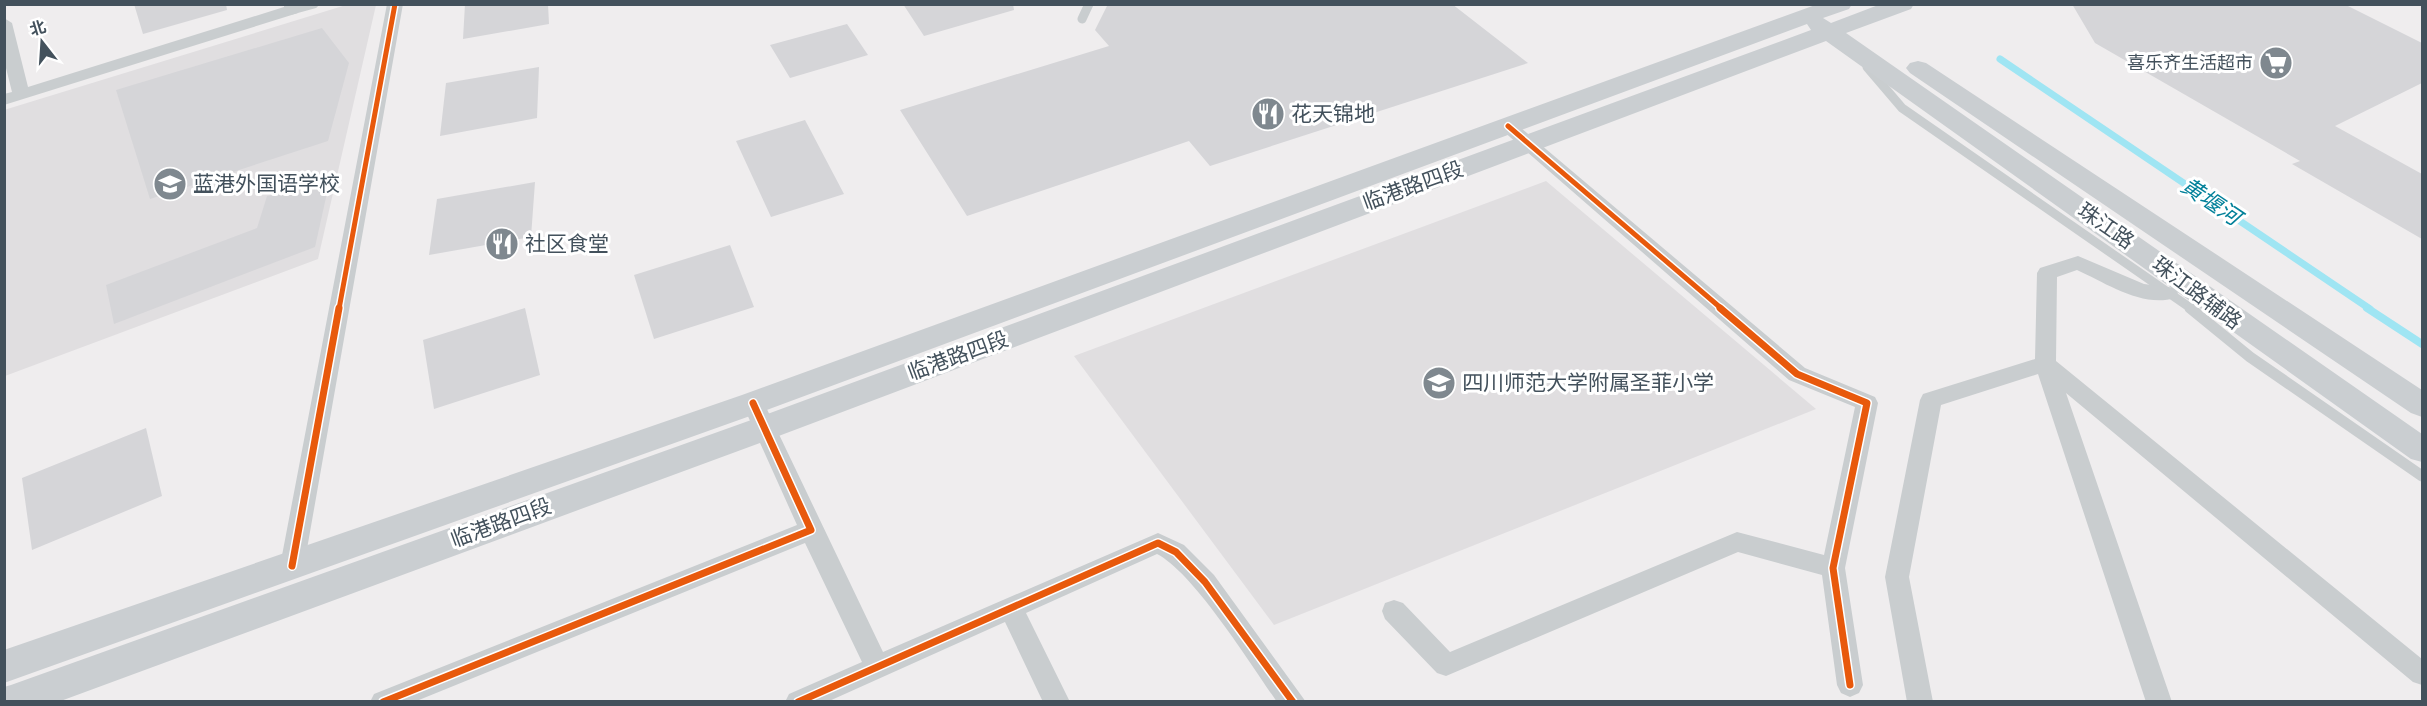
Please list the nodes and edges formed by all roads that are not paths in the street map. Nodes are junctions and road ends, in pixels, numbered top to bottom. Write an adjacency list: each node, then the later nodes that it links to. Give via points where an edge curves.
1 (314, 4): 5 (lane)
2 (395, 4): 19 (street)
3 (1089, 4): 7 (lane)
4 (1902, 4): 6 (main road, 临港路四段)
5 (292, 7): 9 (street)
6 (1827, 17): 11 (main road, 临港路四段); 12 (lane, 珠江路辅路, via 1902,108); 14 (main road, 珠江路); 16 (main road, 珠江路)
7 (1082, 19)
8 (4, 23): 9 (street)
9 (21, 94): 10 (street)
10 (4, 100)
11 (1518, 135): 15 (main road, 临港路四段); 20 (street, via 1797,374 1867,403)
12 (2168, 293): 13 (street, via 2141,291 2078,263 2047,273); 17 (lane, 珠江路辅路, via 2250,357)
13 (2045, 364): 25 (street); 32 (street, via 1931,400 1897,577); 33 (street)
14 (2422, 405)
15 (759, 415): 18 (street); 19 (main road, 临港路四段); 27 (main road, 临港路四段)
16 (2422, 450)
17 (2422, 476)
18 (811, 530): 24 (street); 28 (street)
19 (292, 566): 23 (main road, 临港路四段)
20 (1833, 568): 22 (street, via 1737,542 1446,665); 26 (street)
21 (1011, 608): 24 (street); 30 (street); 31 (street, via 1158,543 1176,552 1205,582)
22 (1394, 611)
23 (4, 667)
24 (877, 667): 29 (street)
25 (2422, 674)
26 (1850, 685)
27 (11, 702)
28 (383, 702)
29 (798, 702)
30 (1057, 702)
31 (1293, 702)
32 (1920, 702)
33 (2159, 702)

